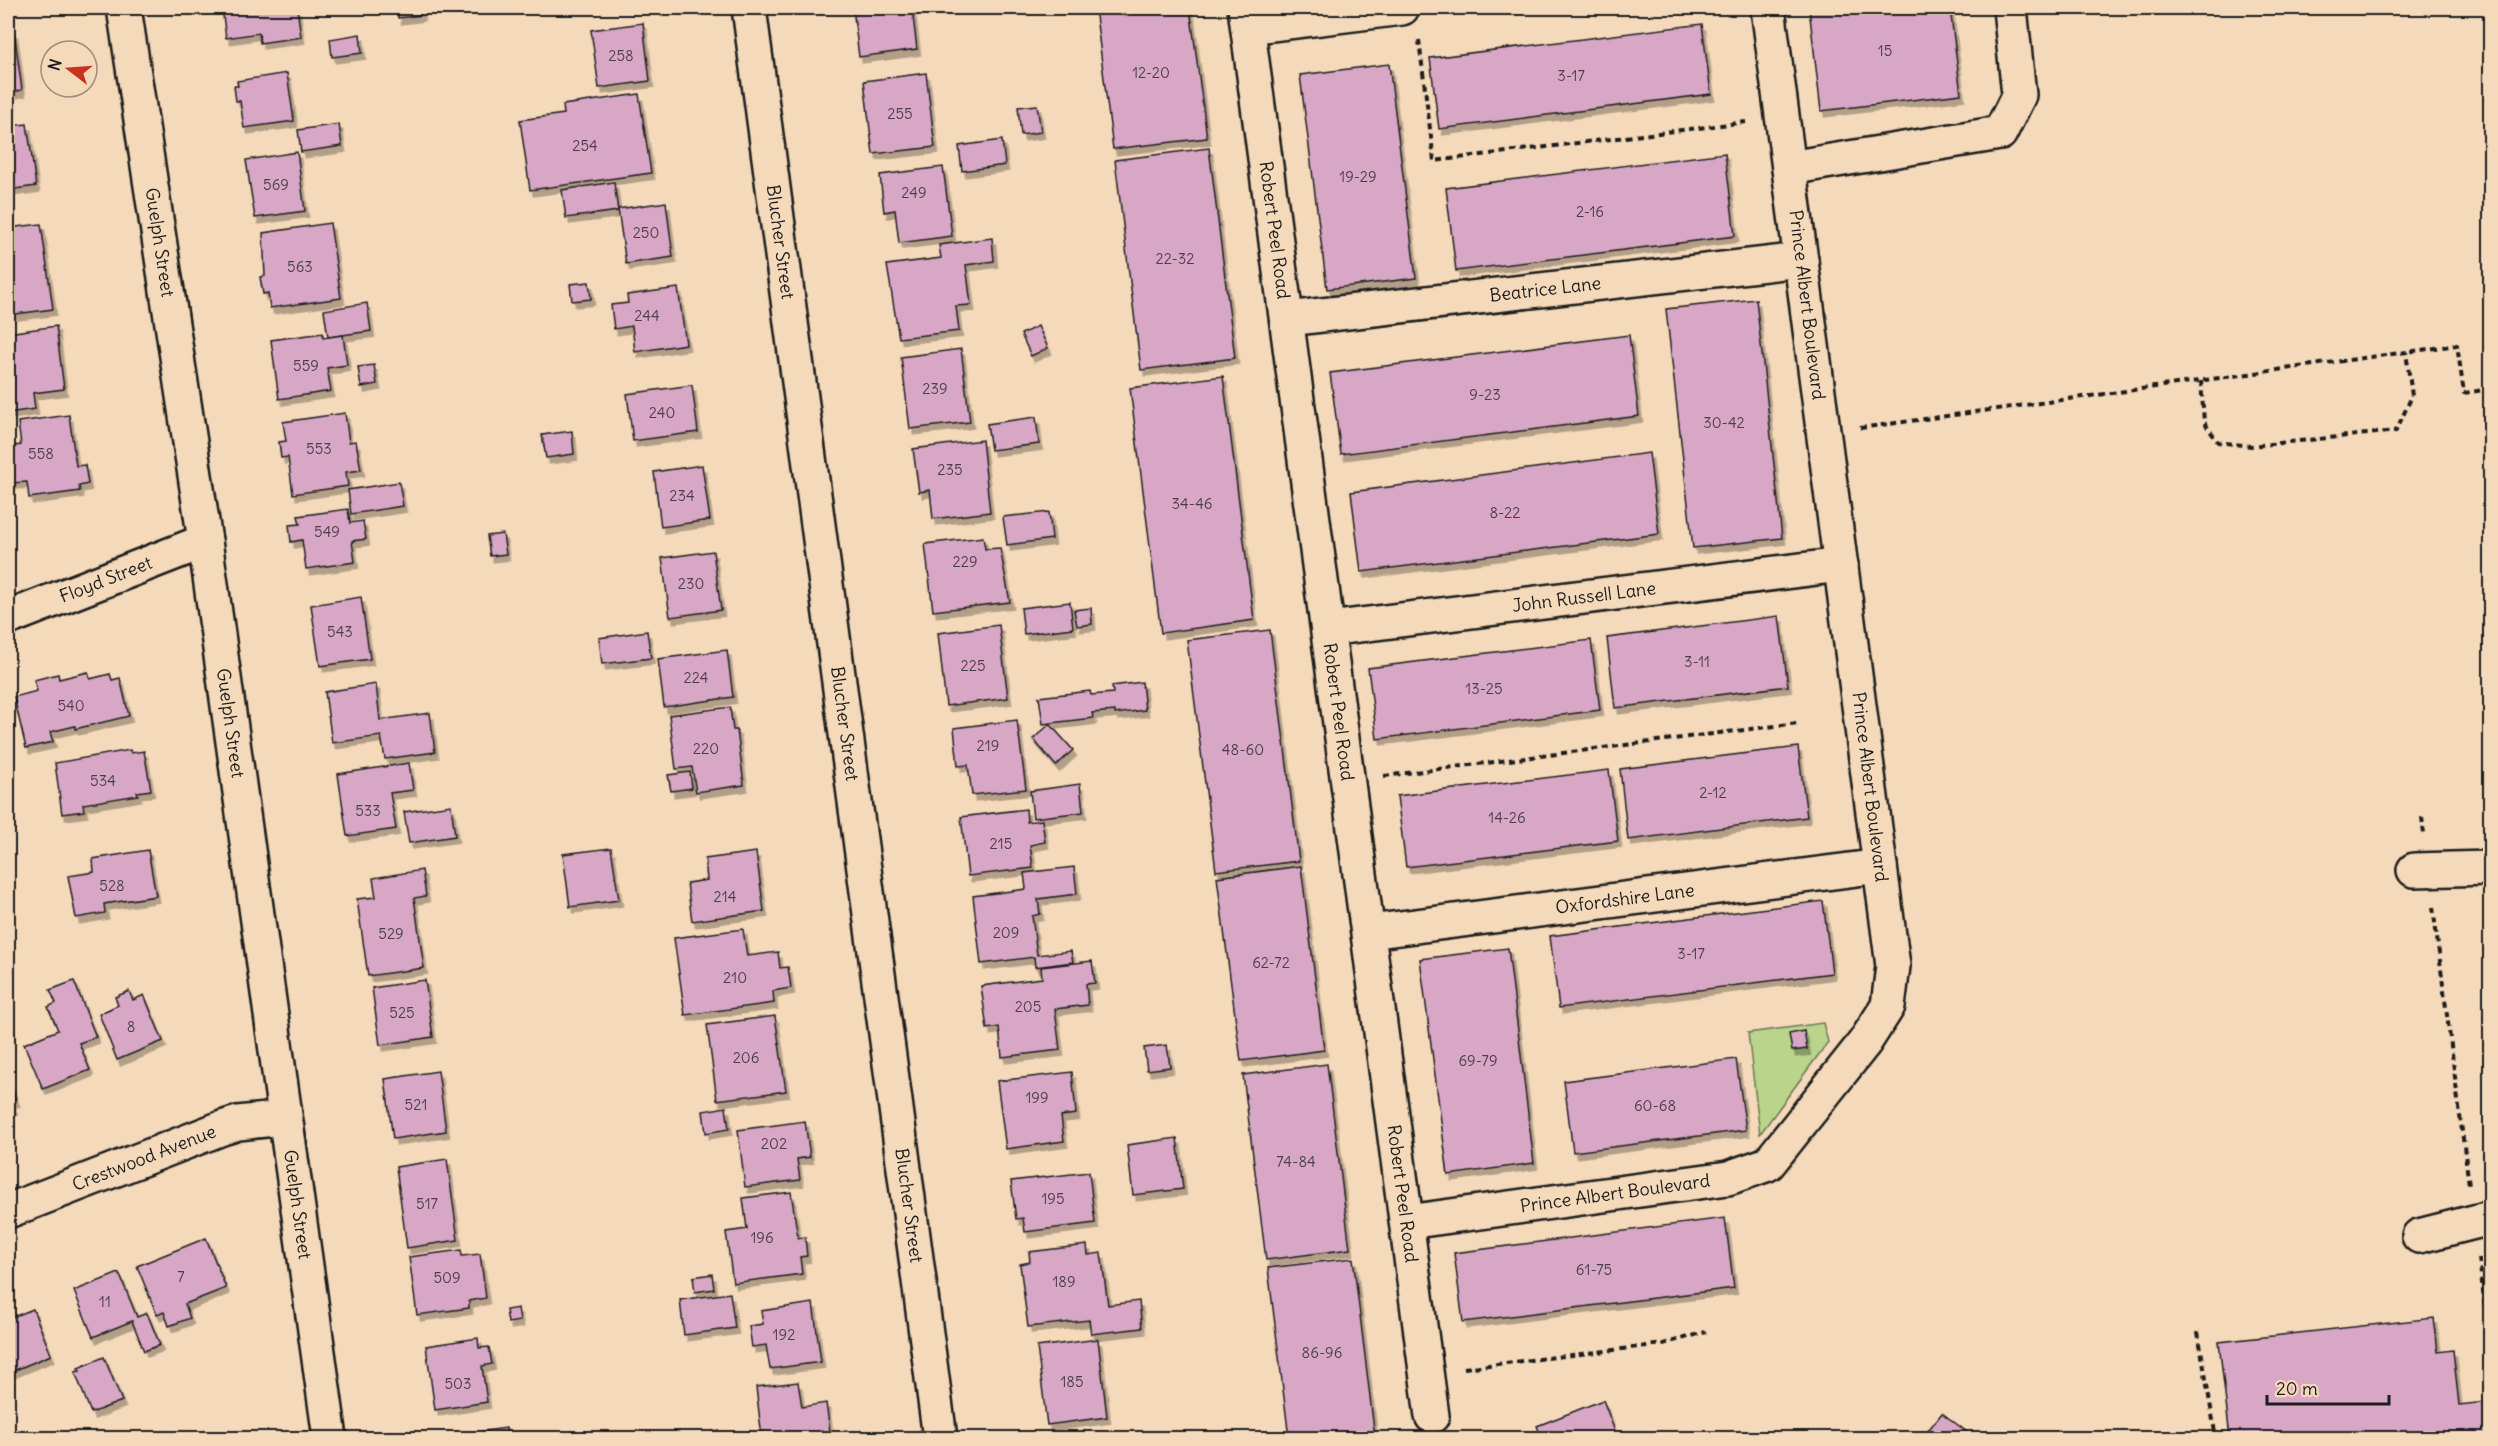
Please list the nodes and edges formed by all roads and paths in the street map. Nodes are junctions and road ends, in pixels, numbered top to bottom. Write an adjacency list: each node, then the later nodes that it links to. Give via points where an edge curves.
1 (123, 8): 15 (street, Guelph Street)
2 (749, 8): 37 (street, Blucher Street)
3 (1768, 8): 7 (street, Prince Albert Boulevard)
4 (2010, 8): 8 (street, via 2019,95 2001,133)
5 (1247, 17): 6 (street); 10 (street, Robert Peel Road)
6 (1410, 19): 7 (path, via 1434,161)
7 (1782, 117): 8 (street, Prince Albert Boulevard)
8 (1789, 168): 9 (street, Prince Albert Boulevard)
9 (1801, 260): 10 (street, Beatrice Lane); 14 (street, Prince Albert Boulevard)
10 (1287, 319): 18 (street, Robert Peel Road)
11 (2406, 352): 12 (path); 12 (path, via 2412,396 2396,431 2251,446 2218,442 2204,422); 13 (path, via 2457,345 2464,393)
12 (2201, 381): 14 (path)
13 (2490, 389)
14 (1824, 434): 16 (street, Prince Albert Boulevard)
15 (205, 541): 17 (street, Floyd Street); 26 (street, Guelph Street)
16 (1841, 565): 18 (street, John Russell Lane); 22 (street, Prince Albert Boulevard)
17 (8, 618)
18 (1328, 629): 25 (street, Robert Peel Road)
19 (1798, 723): 20 (path)
20 (1380, 777)
21 (2422, 817): 24 (path)
22 (1880, 866): 25 (street, Oxfordshire Lane); 29 (street, Prince Albert Boulevard, via 1893,966 1888,1006 1768,1164 1728,1178)
23 (2490, 868): 24 (street)
24 (2421, 870): 28 (path)
25 (1369, 932): 29 (street, Robert Peel Road)
26 (284, 1118): 27 (street, Crestwood Avenue, via 222,1128); 36 (street, Guelph Street)
27 (8, 1211)
28 (2482, 1220): 30 (street); 33 (path)
29 (1407, 1222): 35 (street, Robert Peel Road)
30 (2419, 1236)
31 (1706, 1332): 34 (path, via 1663,1344)
32 (2198, 1332): 38 (path)
33 (2490, 1349)
34 (1458, 1369)
35 (1432, 1416)
36 (330, 1438)
37 (940, 1438)
38 (2217, 1438)

